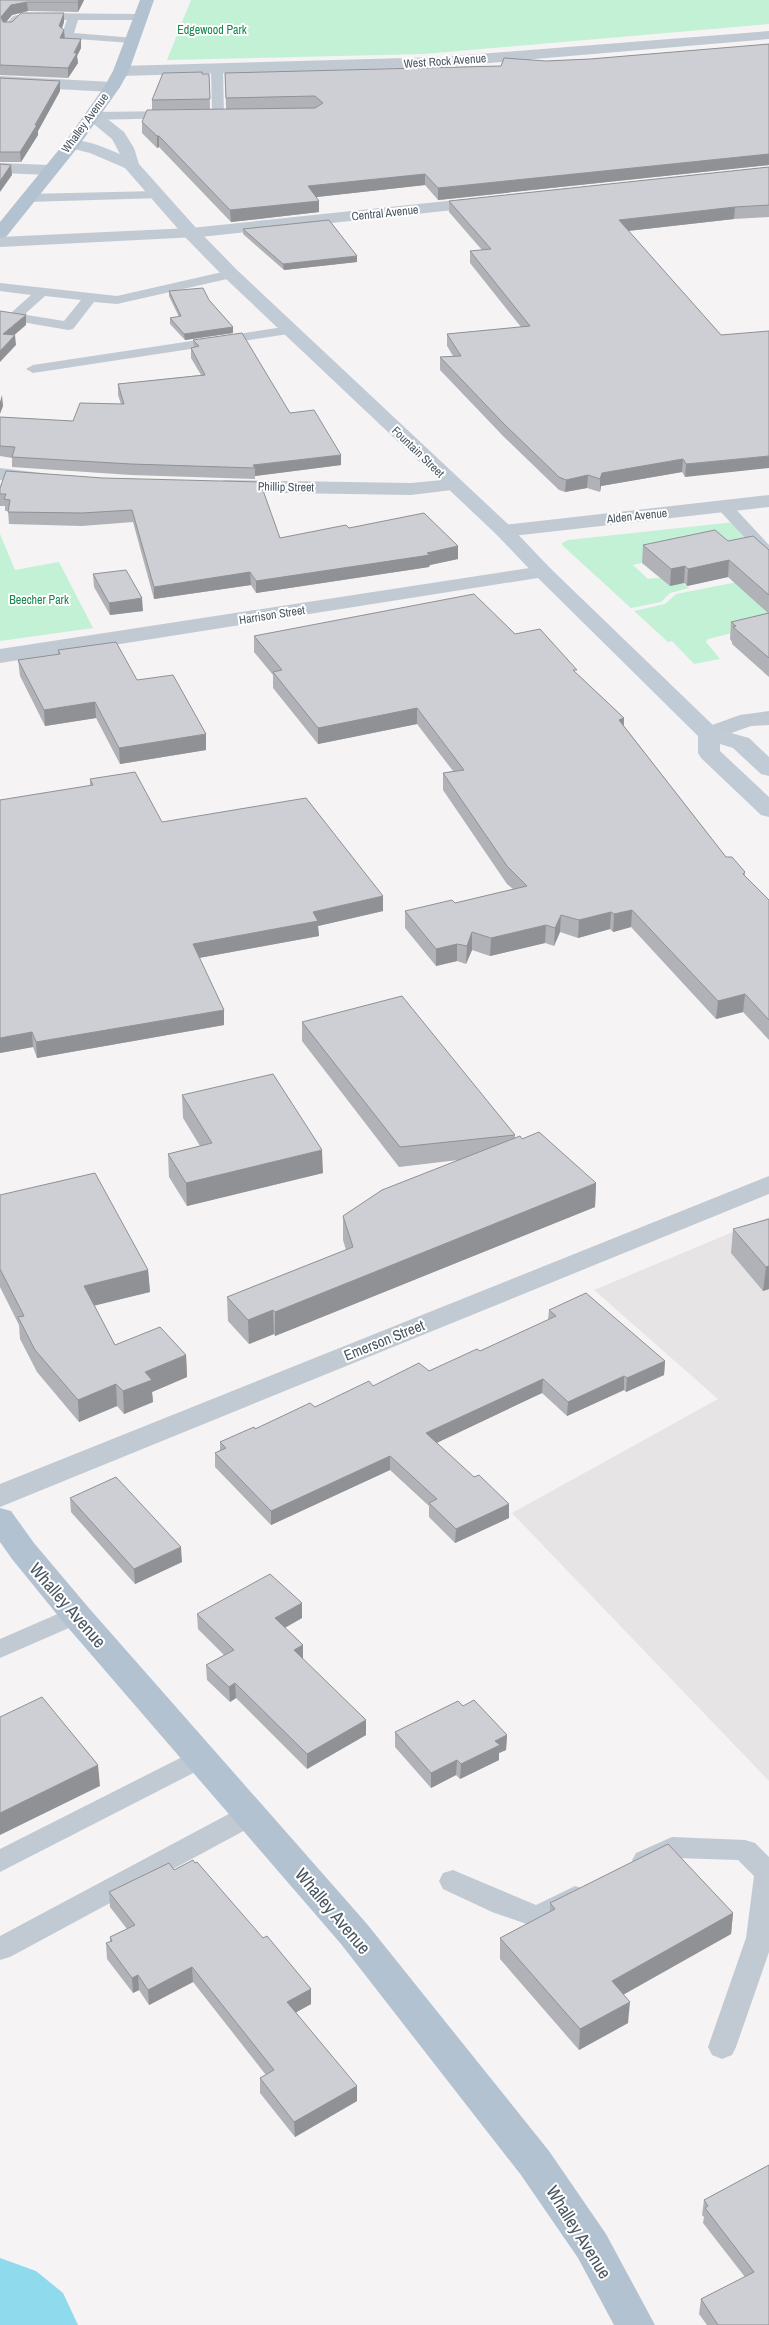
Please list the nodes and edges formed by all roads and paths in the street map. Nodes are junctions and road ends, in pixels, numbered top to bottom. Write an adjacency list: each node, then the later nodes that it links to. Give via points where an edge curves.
1 (142, 6): 2 (lane); 5 (main road, Whalley Avenue)
2 (74, 16): 3 (lane, via 20,17); 5 (lane, via 67,36)
3 (9, 28)
4 (769, 34): 6 (street, West Rock Avenue, via 442,62)
5 (131, 40): 7 (main road, Whalley Avenue)
6 (216, 69): 7 (street, West Rock Avenue); 11 (lane)
7 (121, 71): 9 (main road, Whalley Avenue)
8 (0, 81): 9 (street)
9 (112, 87): 12 (main road, Whalley Avenue)
10 (189, 114): 12 (lane)
11 (218, 114)
12 (92, 116): 13 (main road, Whalley Avenue); 14 (main road, Fountain Street, via 109,124 119,134)
13 (72, 144): 14 (main road, Fountain Street); 16 (main road, Whalley Avenue)
14 (131, 165): 17 (main road, Fountain Street)
15 (0, 168): 16 (street)
16 (49, 170): 18 (main road, Whalley Avenue)
17 (157, 195): 18 (lane); 21 (main road, Fountain Street)
18 (27, 198): 20 (main road, Whalley Avenue)
19 (502, 200): 21 (street, Central Avenue)
20 (0, 232)
21 (191, 234): 22 (street, Central Avenue); 23 (main road, Fountain Street)
22 (0, 242)
23 (231, 274): 26 (lane, via 117,300); 27 (main road, Fountain Street)
24 (0, 287): 25 (lane)
25 (42, 292): 26 (lane); 26 (lane, via 18,312 21,318 68,326)
26 (90, 297)
27 (290, 330): 28 (lane); 32 (main road, Fountain Street)
28 (33, 369)
29 (0, 474): 30 (street)
30 (59, 480)
31 (206, 485): 32 (street, Phillip Street, via 411,489)
32 (453, 485): 35 (main road, Fountain Street)
33 (769, 501): 34 (street, Alden Avenue)
34 (724, 506): 35 (street, Alden Avenue); 36 (lane)
35 (504, 531): 37 (main road, Fountain Street)
36 (769, 554)
37 (543, 572): 38 (street, Harrison Street); 40 (main road, Fountain Street)
38 (0, 656)
39 (769, 718): 40 (street, via 748,720)
40 (709, 734): 41 (main road, Fountain Street, via 741,743); 42 (main road, via 709,753)
41 (769, 769)
42 (769, 810)
43 (769, 1184): 44 (street, Emerson Street)
44 (0, 1496)
45 (0, 1519): 46 (main road, Whalley Avenue, via 26,1556)
46 (76, 1615): 47 (lane); 48 (main road, Whalley Avenue)
47 (0, 1649)
48 (200, 1758): 49 (main road, Whalley Avenue); 50 (lane)
49 (250, 1815): 54 (lane); 56 (main road, Whalley Avenue, via 354,1934 535,2163 592,2246)
50 (0, 1861)
51 (622, 1873): 55 (lane, via 672,1847 745,1850 768,1873 760,1938)
52 (453, 1881): 53 (lane, via 538,1917)
53 (596, 1886)
54 (0, 1949)
55 (722, 2046)
56 (635, 2325)

